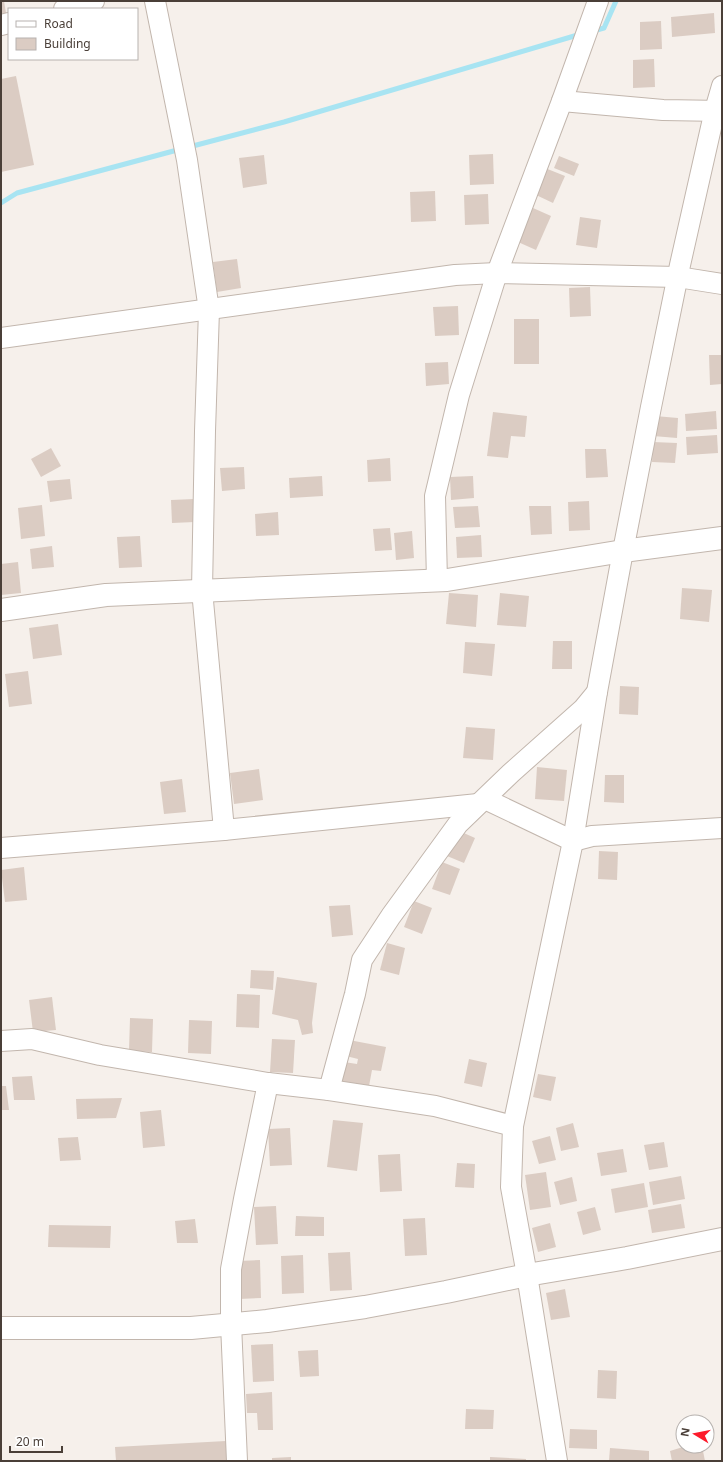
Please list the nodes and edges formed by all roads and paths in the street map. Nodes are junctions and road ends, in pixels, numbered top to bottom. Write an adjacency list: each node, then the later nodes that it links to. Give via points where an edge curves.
1 (94, 1): 4 (street)
2 (155, 1): 11 (street, via 183,137)
3 (598, 1): 6 (street)
4 (68, 8)
5 (722, 86): 7 (street)
6 (562, 101): 7 (street, via 664,110); 8 (street)
7 (718, 110): 9 (street)
8 (497, 273): 9 (street); 11 (street, via 455,275); 15 (street, via 459,395 435,496)
9 (678, 277): 10 (street); 14 (street)
10 (722, 284)
11 (209, 310): 12 (street); 16 (street)
12 (1, 338)
13 (722, 538): 14 (street)
14 (623, 551): 15 (street); 18 (street)
15 (437, 581): 16 (street)
16 (202, 590): 17 (street, via 106,595); 21 (street)
17 (1, 610)
18 (597, 692): 19 (street, via 583,709); 22 (street)
19 (481, 802): 21 (street); 22 (street); 26 (street, via 458,824 362,960)
20 (722, 828): 22 (street, via 592,836)
21 (224, 830): 23 (street)
22 (573, 841): 27 (street)
23 (1, 848)
24 (1, 1041): 25 (street, via 32,1039 100,1054)
25 (268, 1083): 26 (street); 30 (street, via 231,1269)
26 (329, 1090): 27 (street, via 435,1106)
27 (513, 1126): 29 (street, via 511,1187)
28 (722, 1239): 29 (street)
29 (527, 1275): 30 (street, via 358,1308); 33 (street)
30 (231, 1324): 31 (street, via 191,1328); 32 (street)
31 (1, 1328)
32 (237, 1461)
33 (557, 1461)

